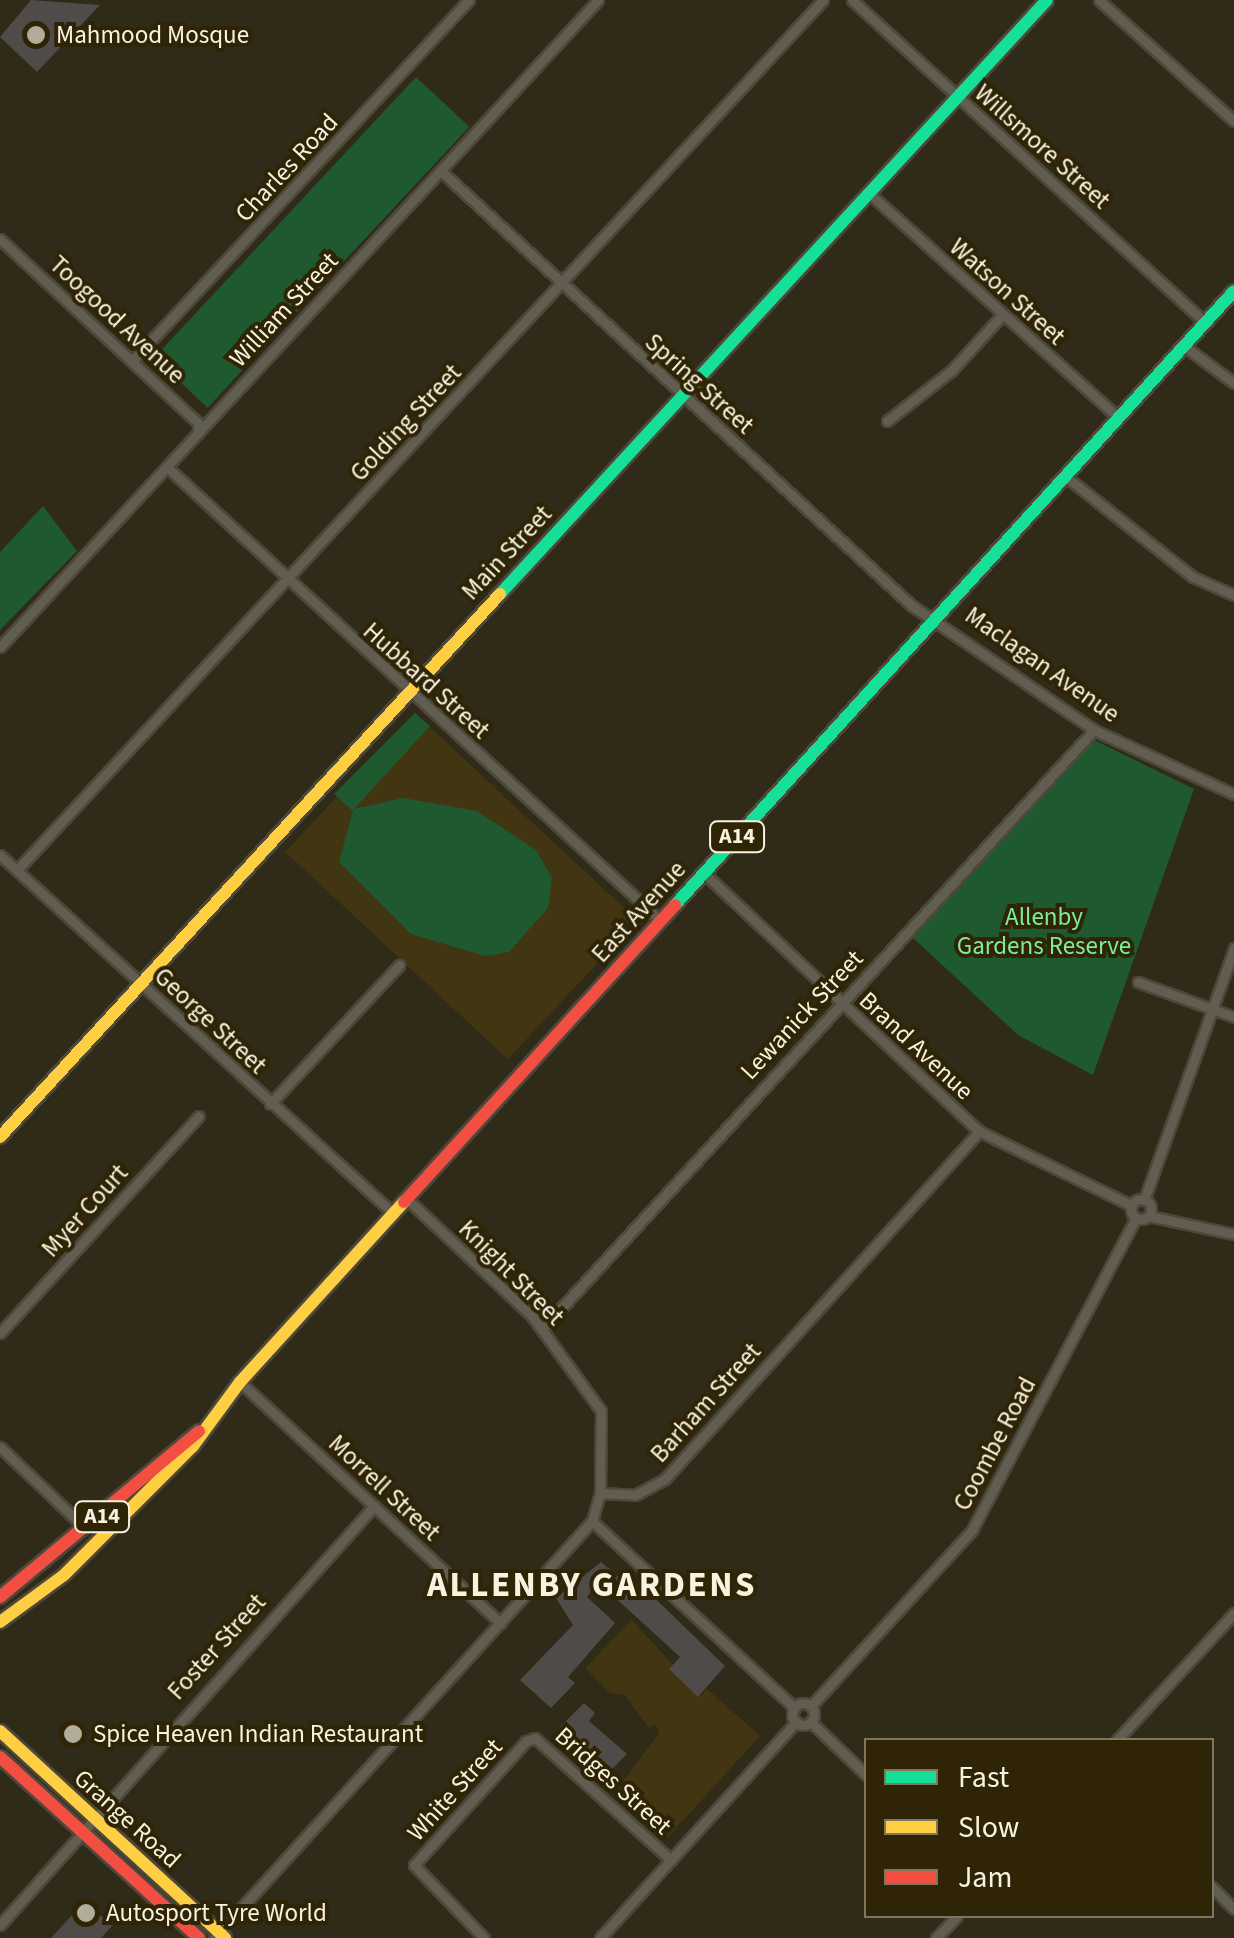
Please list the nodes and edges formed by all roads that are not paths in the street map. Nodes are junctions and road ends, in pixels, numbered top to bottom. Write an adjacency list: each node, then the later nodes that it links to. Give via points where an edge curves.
1 (469, 0): 17 (street, Charles Road)
2 (598, 0): 9 (street, William Street)
3 (823, 0): 12 (street, Golding Street)
4 (852, 0): 7 (street, Willsmore Street)
5 (1047, 0): 7 (main road, Main Street)
6 (1099, 0): 8 (street)
7 (958, 97): 10 (main road, Main Street); 15 (street, Willsmore Street)
8 (1234, 121)
9 (440, 170): 12 (street, Spring Street); 22 (street, William Street)
10 (870, 194): 14 (street, Watson Street); 19 (main road, Main Street)
11 (0, 239): 17 (street, Toogood Avenue)
12 (561, 284): 19 (street, Spring Street); 25 (street, Golding Street)
13 (1234, 291): 15 (main road, East Avenue / A14)
14 (1002, 315): 20 (street, Watson Street); 21 (street, via 952,370)
15 (1205, 322): 16 (main road, East Avenue / A14)
16 (1184, 346): 18 (street); 20 (main road, East Avenue / A14)
17 (132, 362): 22 (street, Toogood Avenue, via 198,423)
18 (1234, 383)
19 (683, 397): 27 (street, Spring Street, via 911,604); 29 (main road, Main Street)
20 (1118, 418): 24 (main road, East Avenue / A14)
21 (886, 422)
22 (198, 434): 23 (street, William Street)
23 (168, 468): 25 (street, Hubbard Street); 28 (street, William Street)
24 (1065, 476): 26 (street, via 1193,577); 27 (main road, East Avenue / A14)
25 (288, 582): 29 (street, Hubbard Street); 33 (street, Golding Street)
26 (1234, 595)
27 (938, 616): 30 (street, Maclagan Avenue); 34 (main road, East Avenue / A14)
28 (0, 647)
29 (409, 694): 35 (street, Hubbard Street); 39 (main road, Main Street)
30 (1094, 730): 31 (street, Maclagan Avenue); 40 (street, Lewanick Street)
31 (1234, 794)
32 (0, 855): 33 (street, George Street)
33 (17, 870): 39 (street, George Street)
34 (704, 873): 35 (main road, East Avenue / A14); 40 (street, Brand Avenue)
35 (661, 921): 47 (main road, East Avenue / A14)
36 (1234, 948): 41 (street)
37 (398, 966): 43 (street)
38 (1138, 982): 41 (street)
39 (141, 984): 43 (street, George Street); 46 (main road, Main Street)
40 (840, 1003): 45 (street, Brand Avenue); 54 (street, Lewanick Street)
41 (1213, 1012): 42 (street); 48 (street)
42 (1234, 1017)
43 (270, 1104): 50 (street, George Street)
44 (199, 1116): 55 (street, Myer Court)
45 (979, 1130): 49 (street, Brand Avenue); 59 (street, Barham Street, via 666,1478 634,1496)
46 (0, 1137)
47 (407, 1199): 50 (main road, East Avenue / A14); 54 (street, Knight Street)
48 (1144, 1200): 49 (street); 51 (street)
49 (1131, 1205): 52 (street)
50 (394, 1214): 56 (main road, East Avenue / A14)
51 (1148, 1216): 52 (street); 53 (street)
52 (1136, 1218): 67 (street, Coombe Road, via 972,1530)
53 (1234, 1234)
54 (542, 1329): 59 (street, Knight Street, via 600,1411)
55 (0, 1333)
56 (240, 1382): 57 (main road, East Avenue / A14); 60 (street, Morrell Street)
57 (199, 1430): 62 (main road, East Avenue / A14); 65 (main road, East Avenue / A14, via 194,1446 119,1522)
58 (0, 1447): 62 (street)
59 (600, 1493): 61 (street)
60 (374, 1506): 66 (street, Morrell Street); 76 (street, Foster Street)
61 (592, 1521): 66 (street); 68 (street)
62 (86, 1530): 63 (main road, East Avenue / A14)
63 (0, 1597)
64 (1234, 1613): 72 (street)
65 (0, 1624)
66 (500, 1624): 83 (street)
67 (811, 1706): 68 (street); 70 (street)
68 (795, 1708): 69 (street)
69 (796, 1722): 70 (street); 78 (street)
70 (811, 1722): 75 (street)
71 (0, 1731): 76 (main road, Grange Road)
72 (1119, 1738)
73 (526, 1741): 78 (street, Bridges Street, via 536,1738); 85 (street, White Street, via 414,1866)
74 (0, 1757): 77 (main road, Grange Road)
75 (864, 1772)
76 (91, 1816): 77 (street); 83 (main road, Grange Road)
77 (86, 1836): 82 (street); 84 (main road, Grange Road)
78 (671, 1860): 86 (street)
79 (1214, 1889): 80 (street)
80 (1234, 1909)
81 (955, 1918): 87 (street)
82 (0, 1925)
83 (220, 1936)
84 (198, 1938)
85 (484, 1938)
86 (600, 1938)
87 (936, 1938)

